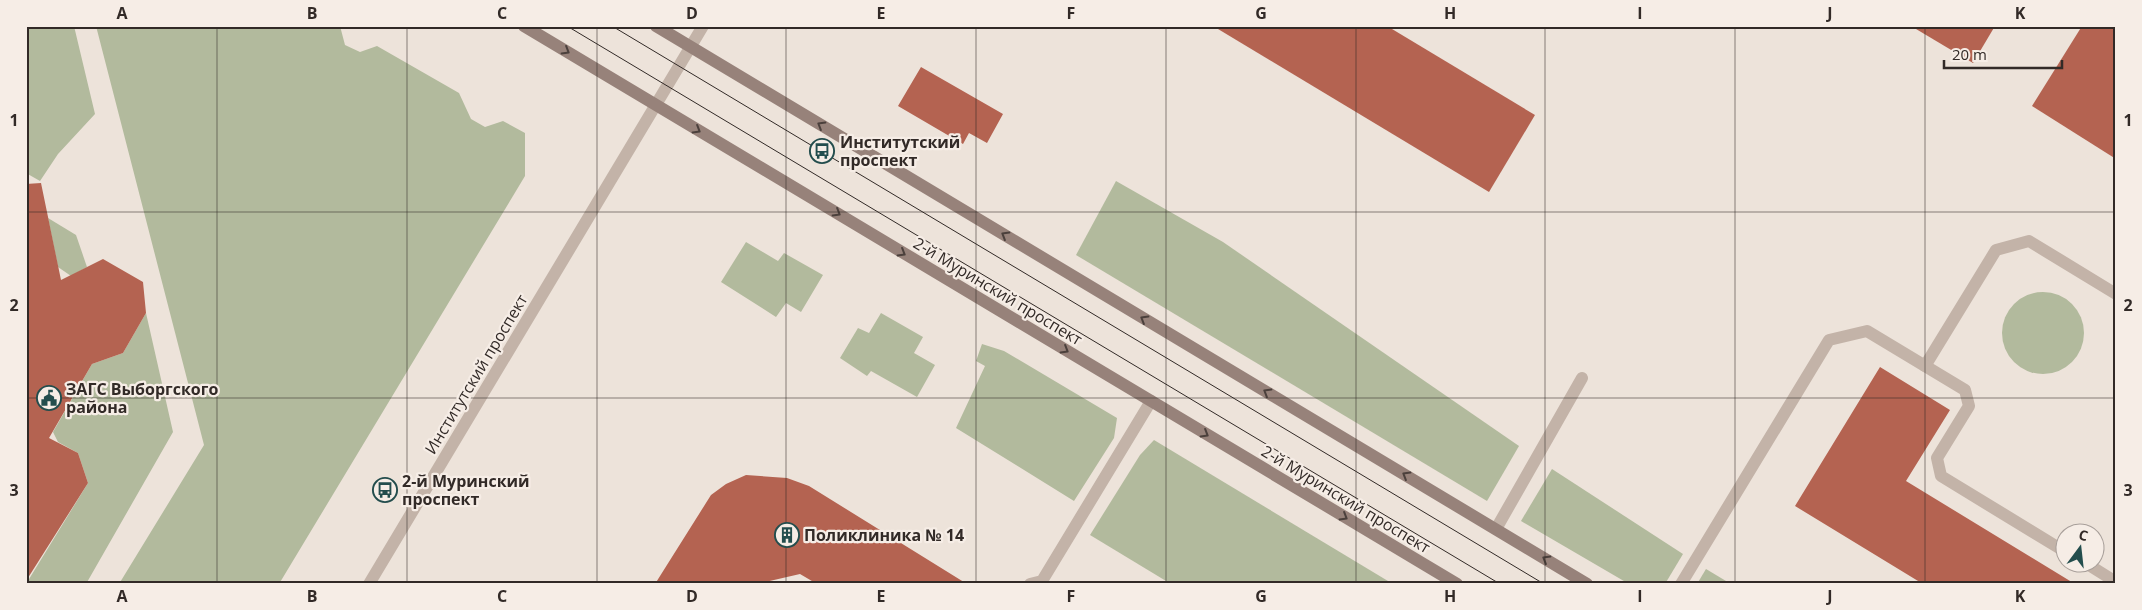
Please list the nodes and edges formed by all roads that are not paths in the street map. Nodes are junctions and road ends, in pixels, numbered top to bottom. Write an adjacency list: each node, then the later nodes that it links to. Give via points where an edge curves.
1 (524, 26): 5 (main road, 2-й Муринский проспект, one-way to 5)
2 (656, 26): 4 (main road)
3 (703, 26): 4 (street, Институтский проспект)
4 (690, 47): 5 (street, Институтский проспект); 10 (main road, one-way to 4)
5 (655, 105): 9 (main road, 2-й Муринский проспект, one-way to 9); 14 (street, Институтский проспект)
6 (2116, 294): 7 (street, via 2029,242 1996,250)
7 (1925, 366): 11 (street, via 1964,390 1969,406 1937,458 1941,476); 18 (street, via 1866,331 1829,340)
8 (1582, 378): 10 (street)
9 (1151, 402): 15 (street, via 1042,581); 16 (main road, 2-й Муринский проспект, one-way to 16)
10 (1496, 529): 17 (main road, one-way to 10)
11 (2054, 545)
12 (2100, 572): 13 (street)
13 (2116, 582)
14 (369, 584)
15 (1030, 584)
16 (1457, 584)
17 (1587, 584)
18 (1681, 584)

